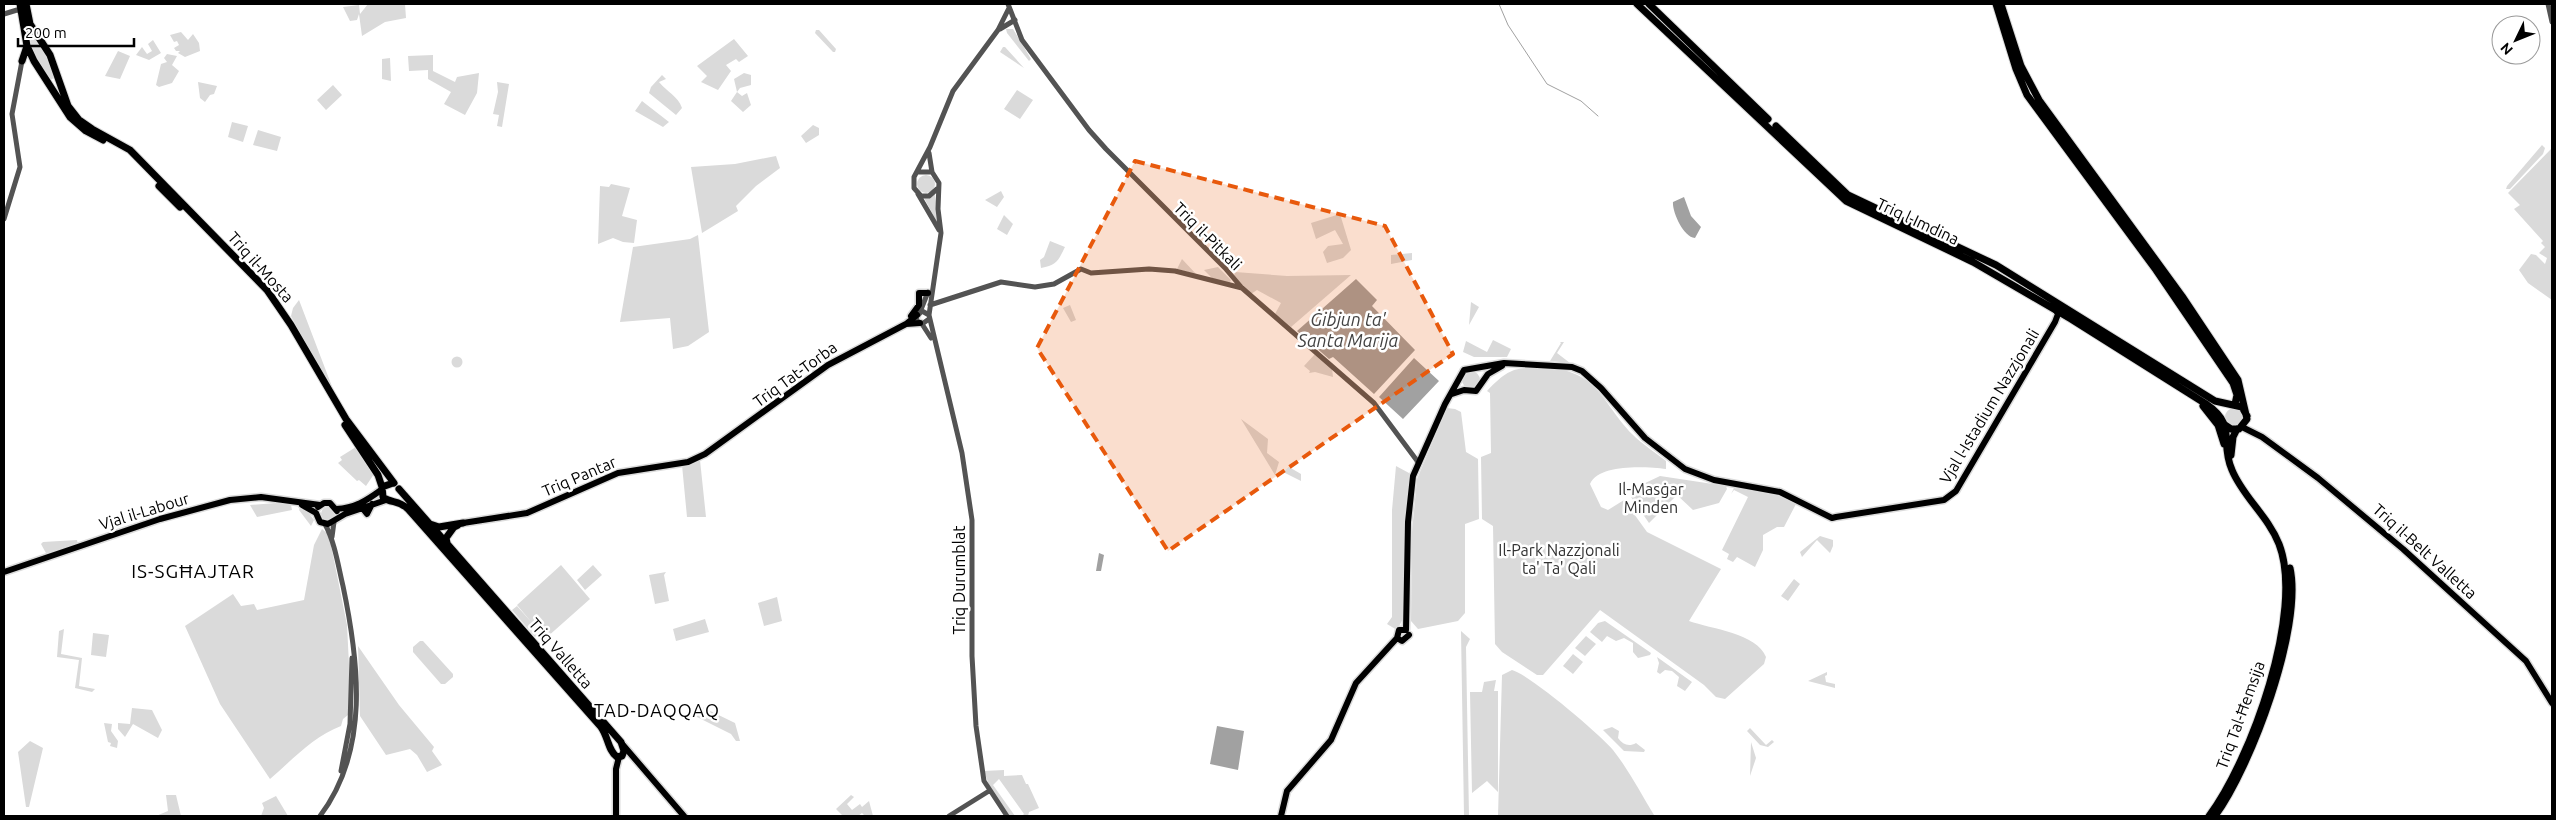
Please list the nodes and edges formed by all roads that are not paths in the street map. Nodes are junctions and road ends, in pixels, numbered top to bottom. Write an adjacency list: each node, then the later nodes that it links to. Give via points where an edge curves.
1 (1637, 4): 31 (highway, Triq l-Imdina, via 1846,201 1973,262)
2 (1649, 4): 46 (highway, Triq l-Imdina, via 1848,195 1996,265 2215,401)
3 (1996, 4): 46 (highway, via 2027,95 2156,270 2233,383 2237,395)
4 (2001, 4): 47 (highway, via 2021,66 2039,100 2182,296 2233,372 2241,386)
5 (2548, 4): 11 (street)
6 (1008, 6): 9 (street, Triq il-Pitkali); 10 (street)
7 (21, 7): 8 (street); 13 (highway); 14 (highway)
8 (4, 14)
9 (1014, 18): 10 (street); 12 (street, Triq il-Pitkali)
10 (1005, 21): 12 (street); 20 (street, via 953,91)
11 (2552, 22)
12 (1018, 28): 28 (street, Triq il-Pitkali, via 1022,40 1089,130)
13 (36, 36): 14 (highway, via 28,37); 17 (highway, via 50,55)
14 (27, 44): 15 (highway); 16 (highway)
15 (22, 61): 16 (highway); 25 (street, via 12,114 20,167)
16 (34, 61): 18 (highway)
17 (58, 78): 18 (highway, via 55,84); 19 (highway)
18 (49, 85): 19 (highway)
19 (67, 108): 54 (highway, Triq il-Mosta, via 92,129 130,150 267,290 346,419); 55 (highway, Triq il-Mosta, via 86,131 127,153 265,294 282,316 330,401 378,475)
20 (930, 148): 21 (street); 22 (street)
21 (918, 172): 22 (street); 24 (street, via 913,184)
22 (932, 172): 23 (street, via 938,179)
23 (938, 189): 24 (street, via 929,196); 26 (street)
24 (917, 194): 26 (street)
25 (4, 219)
26 (941, 234): 27 (street)
27 (932, 285): 29 (street); 30 (street, Triq Durumblat)
28 (1242, 288): 30 (street, via 1175,272 1149,269 1091,273 1081,269 1054,284 1035,287 1001,282); 52 (street, Triq il-Pitkali, via 1374,403)
29 (928, 293): 32 (street); 36 (main road, via 919,294 917,309)
30 (930, 305): 34 (street, Triq Durumblat)
31 (2055, 309): 33 (highway, Triq l-Imdina); 35 (main road, via 2058,314)
32 (918, 313): 34 (street, via 924,311); 36 (main road, Triq Tat-Torba); 37 (street, Triq Durumblat, via 916,319)
33 (2066, 316): 35 (main road); 43 (highway, Triq l-Imdina)
34 (929, 317): 37 (street); 38 (street, Triq Durumblat)
35 (2055, 322): 39 (main road, Vjal l-Istadium Nazzjonali, via 1964,480 1952,495 1937,501 1832,518 1780,492 1714,480 1685,469 1645,438 1582,371 1572,367)
36 (904, 324): 37 (main road, Triq Tat-Torba); 51 (main road, Triq Tat-Torba, via 828,365)
37 (921, 324): 38 (street, Triq Durumblat)
38 (933, 340): 75 (street, Triq Durumblat, via 962,453 972,520 974,707 981,770)
39 (1514, 364): 40 (main road, Vjal l-Istadium Nazzjonali); 42 (main road, via 1493,370)
40 (1472, 368): 41 (main road, via 1464,370); 42 (main road, via 1480,372)
41 (1459, 378): 44 (main road); 45 (main road)
42 (1482, 384): 44 (main road, via 1476,391)
43 (2172, 384): 48 (highway, Triq l-Imdina, via 2206,404); 53 (highway, via 2202,404 2214,418)
44 (1464, 390): 45 (main road)
45 (1449, 396): 52 (main road)
46 (2233, 405): 47 (highway, Triq l-Imdina, via 2244,409); 48 (highway, via 2225,409)
47 (2247, 417): 49 (highway); 50 (main road, Triq il-Belt Valletta)
48 (2224, 421): 49 (highway, Triq l-Imdina); 53 (highway, Triq Tal-Ħemsija)
49 (2239, 428): 50 (main road, Triq il-Belt Valletta); 83 (highway, Triq Tal-Ħemsija, via 2233,437 2231,455 2235,467 2284,545 2292,579 2292,596 2281,661 2270,699 2233,789)
50 (2262, 437): 71 (main road, Triq il-Belt Valletta, via 2339,494 2403,549 2526,662)
51 (705, 454): 63 (main road, Triq Pantar, via 688,462 618,473 527,513)
52 (1418, 462): 70 (main road, via 1408,522 1408,622 1406,630 1399,630)
53 (2228, 462): 82 (highway, Triq Tal-Ħemsija, via 2279,544 2287,574 2286,604 2274,663 2258,715 2227,787)
54 (393, 482): 55 (highway); 56 (highway)
55 (382, 488): 57 (highway, via 381,495); 60 (main road, via 351,508)
56 (399, 489): 57 (highway, via 398,496); 65 (highway, Triq Valletta)
57 (390, 500): 62 (main road); 73 (highway, Triq Valletta, via 402,502 587,710 605,731 612,752)
58 (297, 502): 59 (main road, Vjal il-Labour); 61 (main road); 68 (main road, Vjal il-Labour, via 261,497 230,500 160,518)
59 (320, 504): 60 (main road); 61 (main road)
60 (335, 507): 62 (main road)
61 (316, 513): 64 (main road)
62 (335, 520): 64 (main road); 66 (street)
63 (463, 523): 65 (highway); 67 (highway, via 448,533)
64 (324, 524): 66 (street)
65 (430, 524): 67 (highway, Triq Valletta)
66 (332, 540): 76 (street, via 352,638 350,724 338,786)
67 (448, 546): 72 (highway, Triq Valletta)
68 (4, 572)
69 (1409, 635): 70 (main road, via 1402,641)
70 (1397, 638): 81 (main road, via 1351,690 1331,740 1287,791)
71 (2552, 703)
72 (623, 745): 73 (highway, via 624,751); 74 (main road)
73 (620, 756): 74 (main road); 77 (main road, via 616,769)
74 (638, 764): 78 (main road)
75 (989, 791): 79 (street); 80 (street, Triq Durumblat)
76 (320, 816)
77 (616, 816)
78 (684, 816)
79 (949, 816)
80 (1007, 816)
81 (1281, 816)
82 (2209, 816)
83 (2215, 816)

